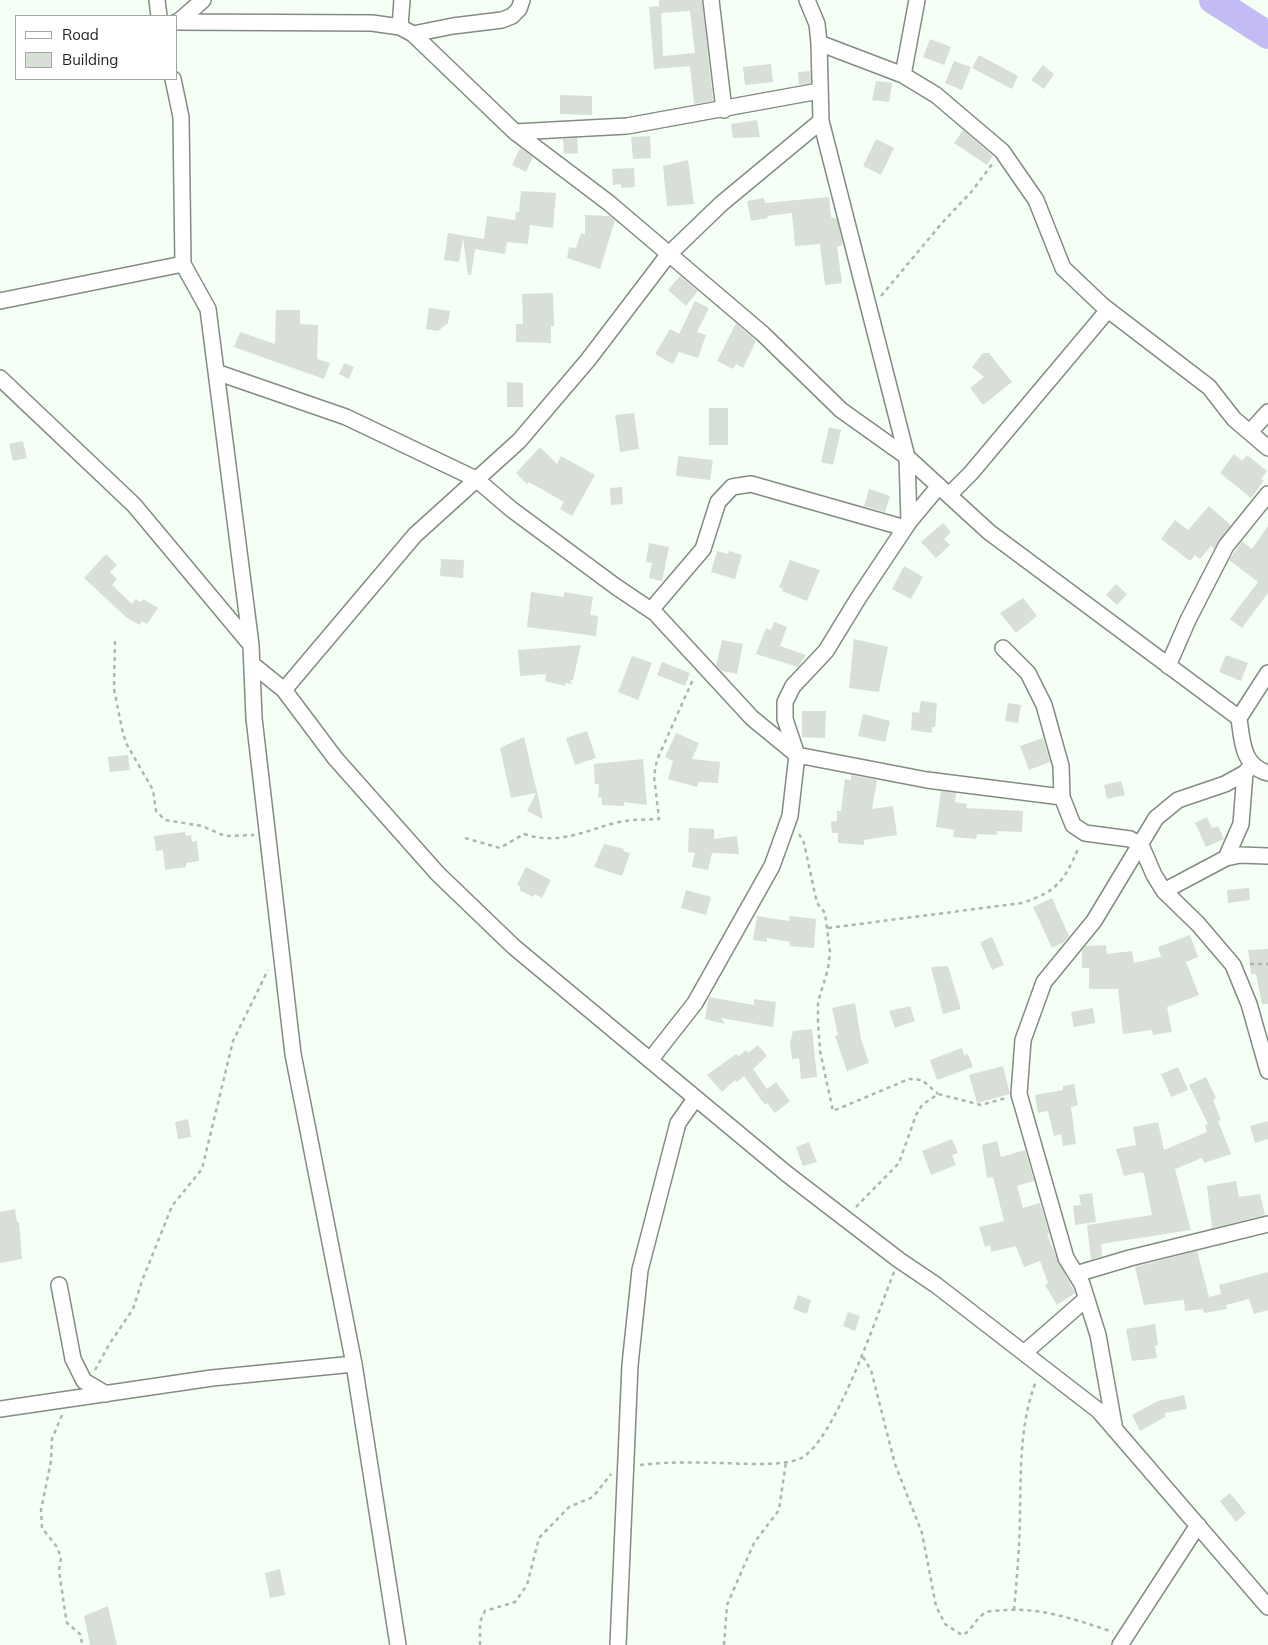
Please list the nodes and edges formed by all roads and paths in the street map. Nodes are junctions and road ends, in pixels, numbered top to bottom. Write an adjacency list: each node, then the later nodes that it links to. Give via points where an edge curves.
1 (157, 0): 8 (street)
2 (203, 0): 9 (street)
3 (402, 0): 11 (street)
4 (522, 0): 11 (street, via 512,16 502,20)
5 (711, 0): 16 (street)
6 (806, 0): 12 (street, via 817,24)
7 (918, 0): 13 (street)
8 (159, 15)
9 (178, 21)
10 (178, 22): 11 (street, via 372,24)
11 (407, 31): 18 (street)
12 (819, 43): 13 (street); 15 (street)
13 (904, 75): 19 (street, via 936,95)
14 (173, 80): 21 (street, via 181,117)
15 (819, 91): 16 (street); 17 (street)
16 (724, 110): 18 (street, via 627,126)
17 (821, 121): 20 (street, via 721,204); 23 (street)
18 (515, 132): 20 (street, via 609,203)
19 (1002, 151): 23 (path, via 972,191); 24 (street, via 1036,200 1063,268)
20 (668, 255): 30 (street, via 763,334 841,410); 31 (street, via 582,368 519,441)
21 (183, 264): 22 (street); 25 (street, via 208,309)
22 (0, 301)
23 (868, 310): 30 (street)
24 (1108, 310): 28 (street, via 1191,371); 32 (street, via 972,473)
25 (216, 372): 31 (street, via 346,417); 37 (street)
26 (0, 378): 37 (street, via 134,505)
27 (1268, 412): 28 (street)
28 (1250, 432): 29 (street)
29 (1268, 448)
30 (906, 457): 32 (street); 34 (street)
31 (476, 479): 35 (street, via 519,515); 43 (street, via 415,535)
32 (944, 490): 34 (street); 41 (street, via 989,532)
33 (1268, 494): 41 (street, via 1226,546)
34 (907, 525): 35 (street, via 751,484 732,487 718,502 703,549); 45 (street, via 826,651 793,686 785,702 785,719)
35 (651, 610): 39 (street)
36 (115, 641): 51 (path, via 114,689 122,729 126,744 153,790 156,811 165,820 202,826 225,836)
37 (251, 645): 40 (street)
38 (1003, 648): 48 (street, via 1028,673 1044,705 1061,766)
39 (700, 663): 45 (street, via 752,718); 52 (path, via 656,760 654,776 659,819 621,821 573,837 539,839 524,834 500,848)
40 (252, 664): 43 (street); 51 (street, via 254,718)
41 (1168, 666): 44 (street)
42 (1268, 673): 44 (street)
43 (284, 690): 59 (street, via 335,758 438,874 514,947)
44 (1239, 718): 46 (street)
45 (797, 755): 48 (street, via 927,780); 49 (street)
46 (1248, 769): 47 (street); 53 (street, via 1225,784 1178,800 1165,808); 55 (street, via 1241,824)
47 (1268, 773)
48 (1062, 797): 50 (street, via 1073,825)
49 (790, 816): 57 (path, via 804,843 817,903 825,913); 59 (street, via 772,866 695,1003)
50 (1085, 832): 53 (street, via 1130,839); 57 (path, via 1061,882 1046,895 1022,903)
51 (268, 835): 58 (street)
52 (465, 838)
53 (1141, 845): 56 (street); 62 (street, via 1094,921 1044,982 1023,1040)
54 (1268, 856): 55 (street)
55 (1226, 858): 56 (street)
56 (1164, 891): 60 (street, via 1233,965 1249,1004)
57 (828, 928): 61 (path, via 830,952 818,1002 818,1022 820,1051 833,1111 909,1079 922,1080)
58 (280, 949): 72 (street, via 293,1054); 74 (path, via 233,1041 202,1169 172,1206 133,1309 94,1371)
59 (651, 1059): 63 (street)
60 (1268, 1071)
61 (938, 1094): 62 (path, via 981,1105); 64 (path, via 922,1105 916,1115 899,1163)
62 (1019, 1094): 67 (street, via 1066,1258)
63 (695, 1099): 64 (street); 80 (street, via 678,1123 640,1270 630,1365)
64 (845, 1219): 66 (street)
65 (1268, 1224): 67 (street)
66 (899, 1260): 70 (street); 71 (path)
67 (1076, 1274): 69 (street)
68 (59, 1285): 74 (street, via 74,1359)
69 (1086, 1299): 70 (street); 78 (street, via 1100,1342)
70 (1024, 1353): 73 (street)
71 (863, 1357): 79 (path, via 812,1451 798,1460); 83 (path, via 874,1378 895,1464 922,1533 936,1606 945,1624 962,1635 988,1611)
72 (354, 1364): 75 (street, via 212,1378); 86 (street)
73 (1041, 1366): 78 (street, via 1099,1412); 83 (path, via 1026,1405)
74 (84, 1381): 75 (street)
75 (106, 1394): 76 (street)
76 (73, 1399): 77 (street); 85 (path, via 53,1431 51,1461 41,1510 42,1528 57,1547 61,1558 59,1571 66,1618 81,1635)
77 (0, 1409)
78 (1116, 1432): 81 (street)
79 (786, 1461): 80 (path, via 760,1464 683,1462); 89 (path, via 779,1510 754,1542 728,1605)
80 (626, 1467): 87 (path, via 615,1470 593,1497 568,1507 539,1538 523,1593 515,1602 485,1611 480,1622); 88 (street)
81 (1198, 1525): 82 (street); 84 (street)
82 (1268, 1607)
83 (1014, 1610): 84 (path, via 1050,1612)
84 (1123, 1640)
85 (82, 1645)
86 (398, 1645)
87 (480, 1645)
88 (618, 1645)
89 (724, 1645)

